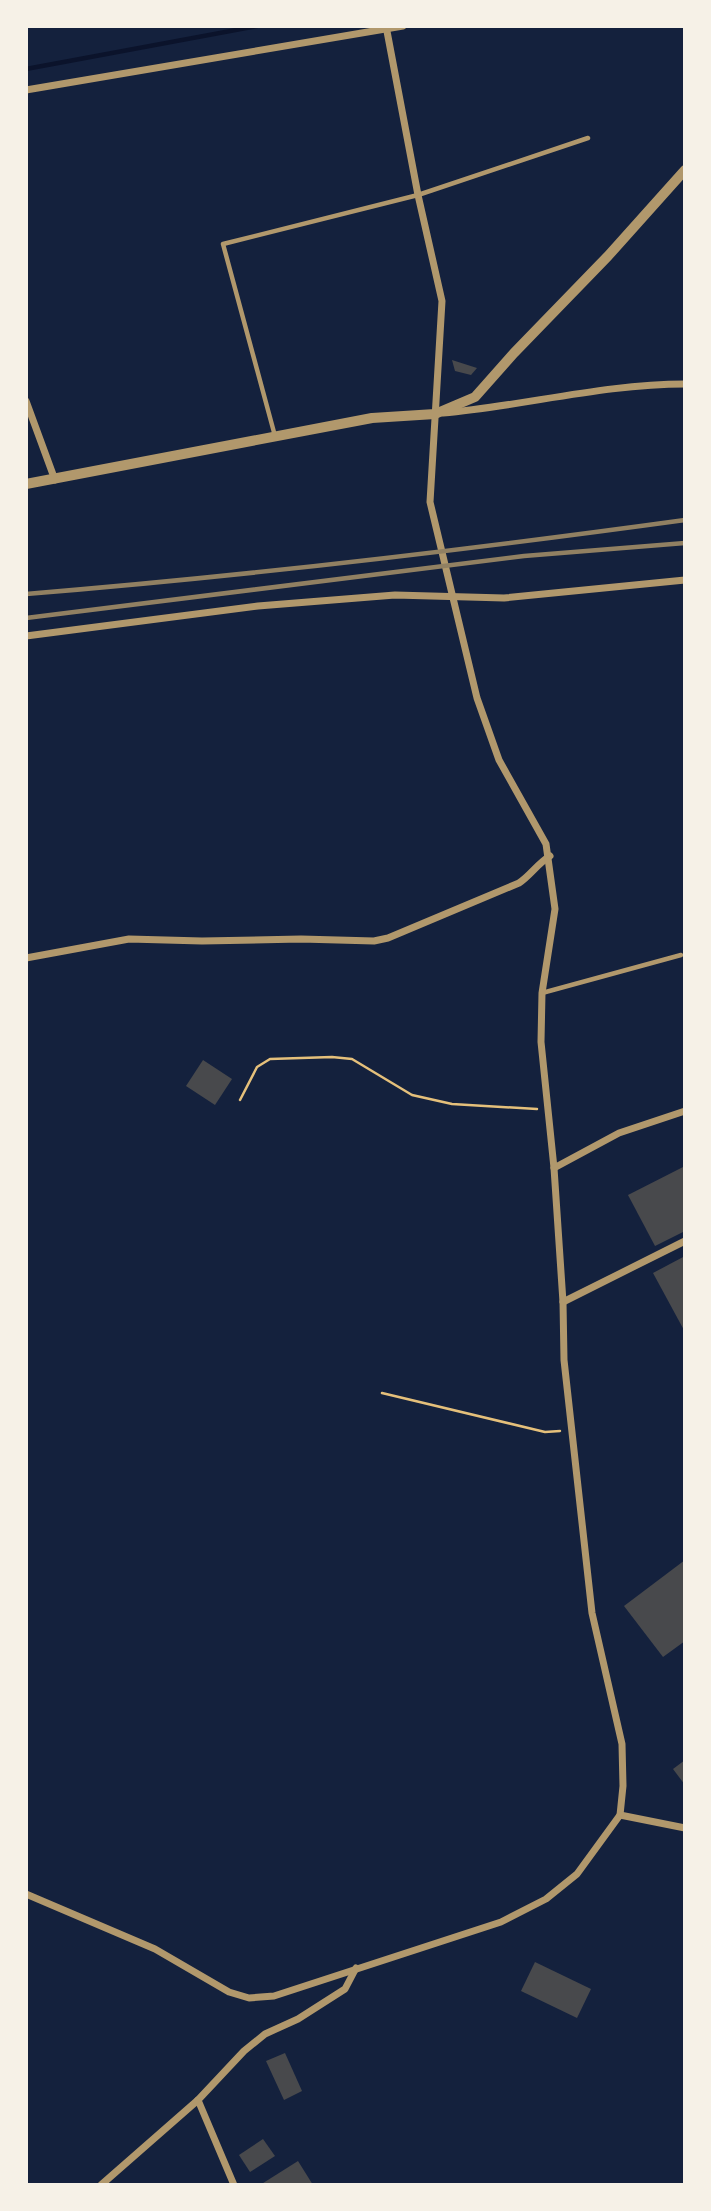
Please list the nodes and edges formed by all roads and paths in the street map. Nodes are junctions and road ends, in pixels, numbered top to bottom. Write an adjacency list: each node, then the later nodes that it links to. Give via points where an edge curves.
1 (403, 26): 2 (street)
2 (386, 28): 3 (street); 6 (street)
3 (26, 90)
4 (588, 138): 6 (lane)
5 (685, 170): 9 (street, via 475,397)
6 (418, 195): 9 (street, via 442,301); 10 (lane, via 223,244)
7 (685, 384): 9 (street, via 646,384)
8 (26, 401): 11 (street)
9 (435, 414): 10 (street, via 372,418); 14 (street, via 430,502)
10 (275, 437): 11 (street)
11 (55, 480): 12 (street)
12 (26, 484)
13 (685, 580): 14 (street, via 504,598)
14 (452, 595): 15 (street, via 396,594 258,606); 16 (street, via 477,698 499,760)
15 (26, 636)
16 (550, 856): 18 (street, via 519,883 374,941 129,939); 19 (street, via 555,909)
17 (681, 954): 19 (lane)
18 (26, 958)
19 (542, 993): 21 (street, via 541,1042)
20 (240, 1100): 21 (path, via 257,1067 270,1059 332,1057 352,1059 412,1095 452,1104)
21 (548, 1110): 23 (street)
22 (685, 1111): 23 (street, via 619,1133)
23 (554, 1168): 25 (street)
24 (685, 1241): 25 (street)
25 (563, 1302): 27 (street)
26 (382, 1393): 27 (path, via 545,1432)
27 (570, 1430): 28 (street, via 592,1613 622,1744)
28 (620, 1815): 29 (street); 31 (street, via 577,1874 546,1899 501,1922)
29 (685, 1828)
30 (26, 1894): 31 (street, via 155,1949 229,1992 249,1998 274,1996)
31 (356, 1968): 32 (street, via 345,1989 265,2034)
32 (198, 2099): 33 (street); 34 (street)
33 (101, 2185)
34 (234, 2185)

